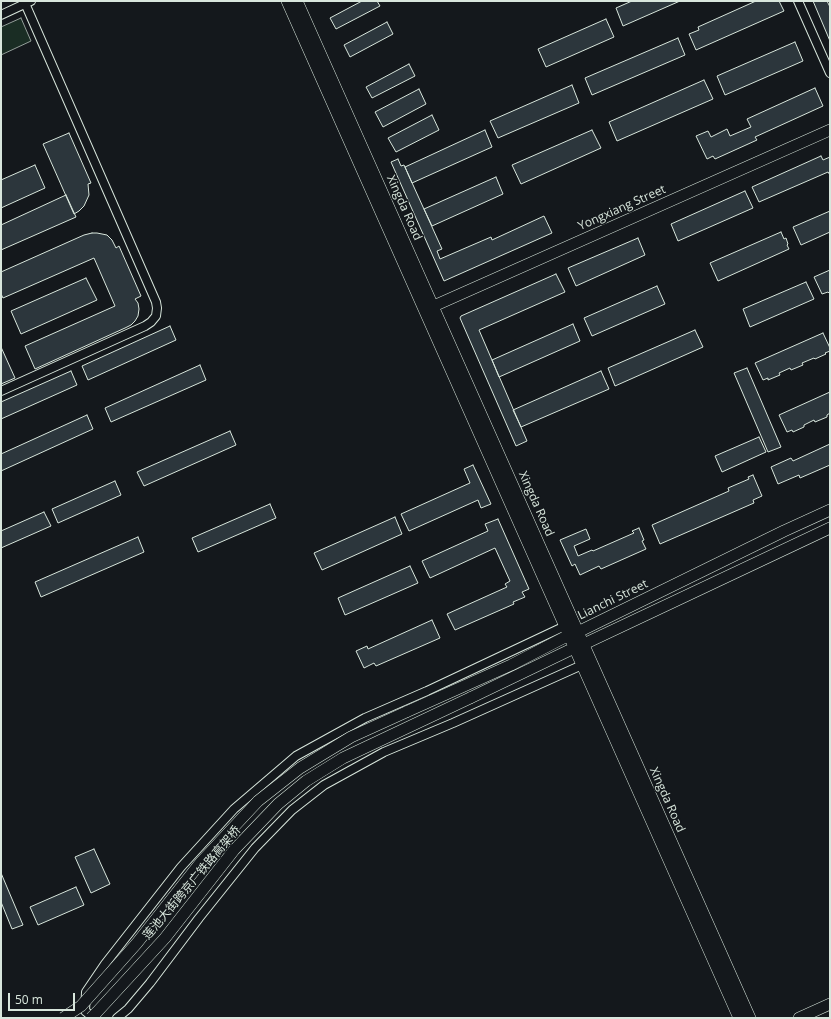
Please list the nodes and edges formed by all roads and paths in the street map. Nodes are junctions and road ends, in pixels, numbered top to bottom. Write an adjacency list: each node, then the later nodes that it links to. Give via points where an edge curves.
1 (286, 1): 8 (main road, Xingda Road)
2 (297, 1): 8 (main road, Xingda Road)
3 (798, 1): 6 (street)
4 (27, 2): 5 (street); 9 (street, via 157,308 156,316 145,326)
5 (1, 15)
6 (830, 73)
7 (830, 130): 8 (main road, Yongxiang Street)
8 (429, 308): 12 (main road, Xingda Road)
9 (1, 391)
10 (830, 510): 12 (main road, Lianchi Street)
11 (830, 528): 13 (main road)
12 (571, 631): 13 (main road, Xingda Road); 15 (main road, Lianchi Street, via 511,665); 19 (street, via 364,718 296,756 234,809 181,867 105,964 86,992 85,1011)
13 (579, 646): 14 (main road, Xingda Road); 18 (main road, 莲池大街跨京广铁路高架桥, bridge, via 343,758 306,781 278,804 234,850 165,938); 22 (main road, Xingda Road)
14 (582, 665): 20 (street, via 384,752 324,785 292,810 255,848 150,983 128,1009); 21 (main road, Xingda Road)
15 (468, 685): 17 (main road, 莲池大街跨京广铁路高架桥, bridge, via 351,737 300,768 258,801 201,862 137,943 81,1006)
16 (830, 1004): 23 (main road)
17 (63, 1018)
18 (90, 1018)
19 (94, 1018)
20 (116, 1018)
21 (739, 1018)
22 (750, 1018)
23 (799, 1018)

